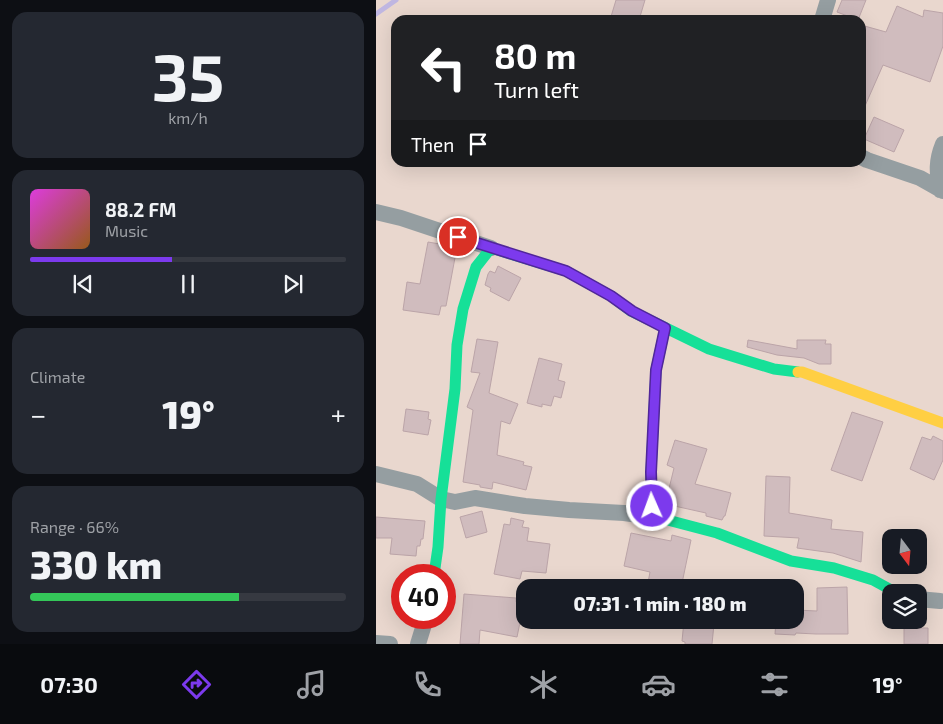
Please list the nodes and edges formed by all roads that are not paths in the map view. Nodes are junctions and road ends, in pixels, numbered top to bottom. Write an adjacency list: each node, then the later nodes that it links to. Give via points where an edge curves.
1 (828, 0): 2 (street)
2 (824, 15)
3 (943, 144): 5 (street, via 938,158)
4 (866, 159): 5 (street, via 920,178)
5 (941, 190)
6 (376, 212): 7 (street)
7 (491, 248): 8 (street, via 566,271); 11 (street, via 476,267 464,309 457,345 455,389)
8 (665, 328): 9 (street, via 709,349 774,369 802,372); 12 (street, via 656,370 651,472 652,506)
9 (943, 423)
10 (376, 474): 11 (street, via 417,484)
11 (441, 500): 12 (street, via 455,502 475,498 525,506); 13 (street)
12 (660, 518): 14 (street, via 717,533 791,561 834,568)
13 (436, 564)
14 (882, 585)
15 (927, 600): 16 (street)
16 (940, 601)
17 (423, 629): 20 (street)
18 (376, 643): 19 (street)
19 (390, 644)
20 (418, 644)

